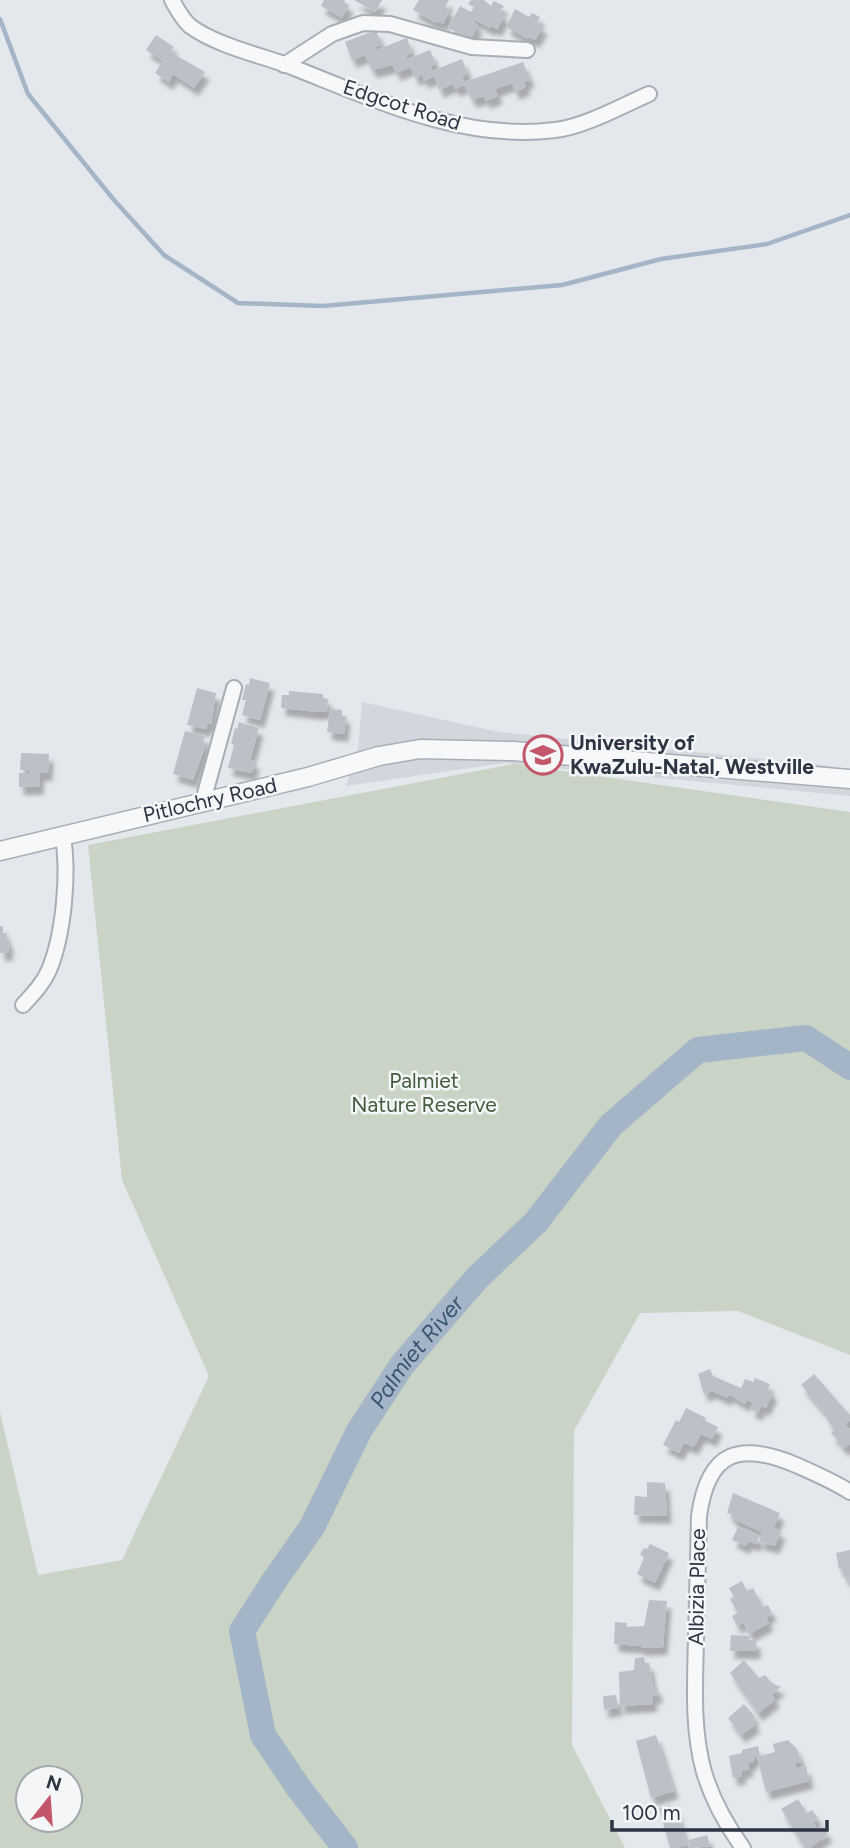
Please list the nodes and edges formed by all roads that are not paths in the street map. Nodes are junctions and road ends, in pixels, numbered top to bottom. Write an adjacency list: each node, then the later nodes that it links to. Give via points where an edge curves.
1 (172, 0): 3 (street, Edgcot Road, via 181,16 200,32)
2 (527, 50): 3 (street, via 472,47 402,26 363,23 332,34)
3 (284, 65): 4 (street, Edgcot Road, via 422,116 480,129 557,130)
4 (649, 94)
5 (234, 688): 7 (street)
6 (850, 779): 7 (street, Pitlochry Road, via 513,751 420,749)
7 (203, 801): 8 (street, Pitlochry Road)
8 (63, 836): 9 (street, Pitlochry Road); 10 (street, via 66,877 55,950 42,984)
9 (0, 851)
10 (23, 1005)
11 (850, 1492): 12 (street, Albizia Place, via 779,1458 750,1452 721,1462 702,1495 695,1677 699,1745 710,1787)
12 (743, 1848)

